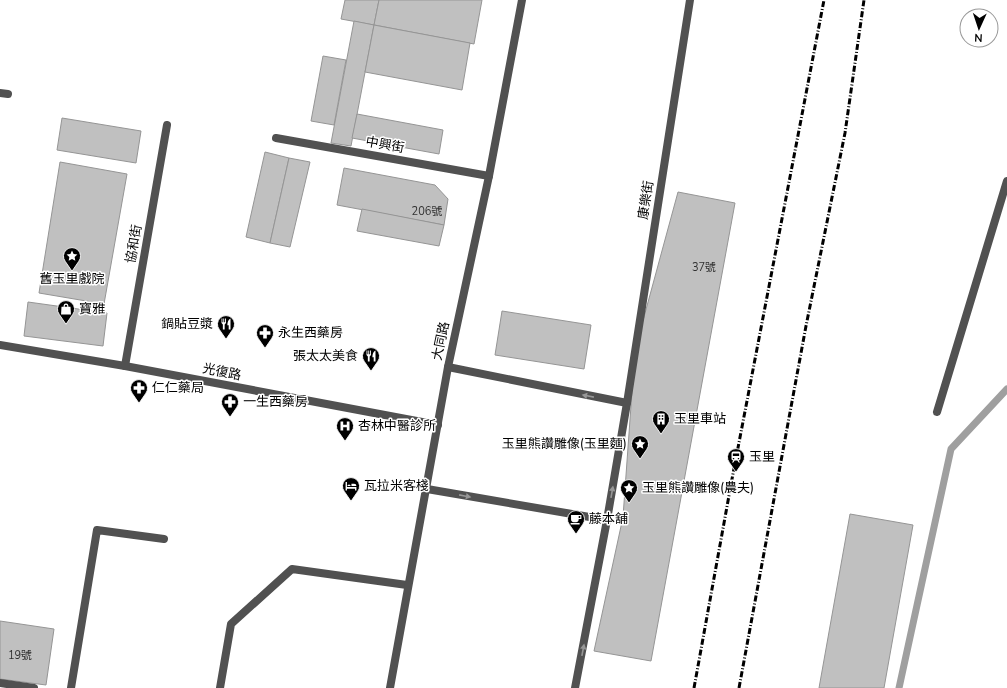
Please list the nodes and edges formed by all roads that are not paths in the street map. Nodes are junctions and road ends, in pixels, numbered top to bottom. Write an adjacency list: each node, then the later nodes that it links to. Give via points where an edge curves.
1 (522, 0): 5 (street, 大同路)
2 (690, 0): 10 (street, 康樂街)
3 (167, 125): 8 (street, 協和街)
4 (276, 138): 5 (street, 中興街)
5 (489, 176): 9 (street, 大同路)
6 (1007, 181): 11 (street)
7 (0, 345): 8 (street, 光復路)
8 (125, 366): 12 (street, 光復路)
9 (448, 367): 10 (street, one-way to 9); 12 (street, 大同路)
10 (627, 403): 14 (street, 康樂街, one-way to 10)
11 (937, 412)
12 (438, 425): 13 (street, 大同路)
13 (427, 489): 14 (street, one-way to 14); 16 (street, 大同路)
14 (607, 520): 22 (street, 康樂街, one-way to 14)
15 (164, 539): 19 (street, via 97,530)
16 (407, 586): 20 (street, via 292,569 231,624); 21 (street, 大同路)
17 (0, 683): 18 (street)
18 (34, 688)
19 (71, 688)
20 (220, 688)
21 (390, 688)
22 (575, 688)

